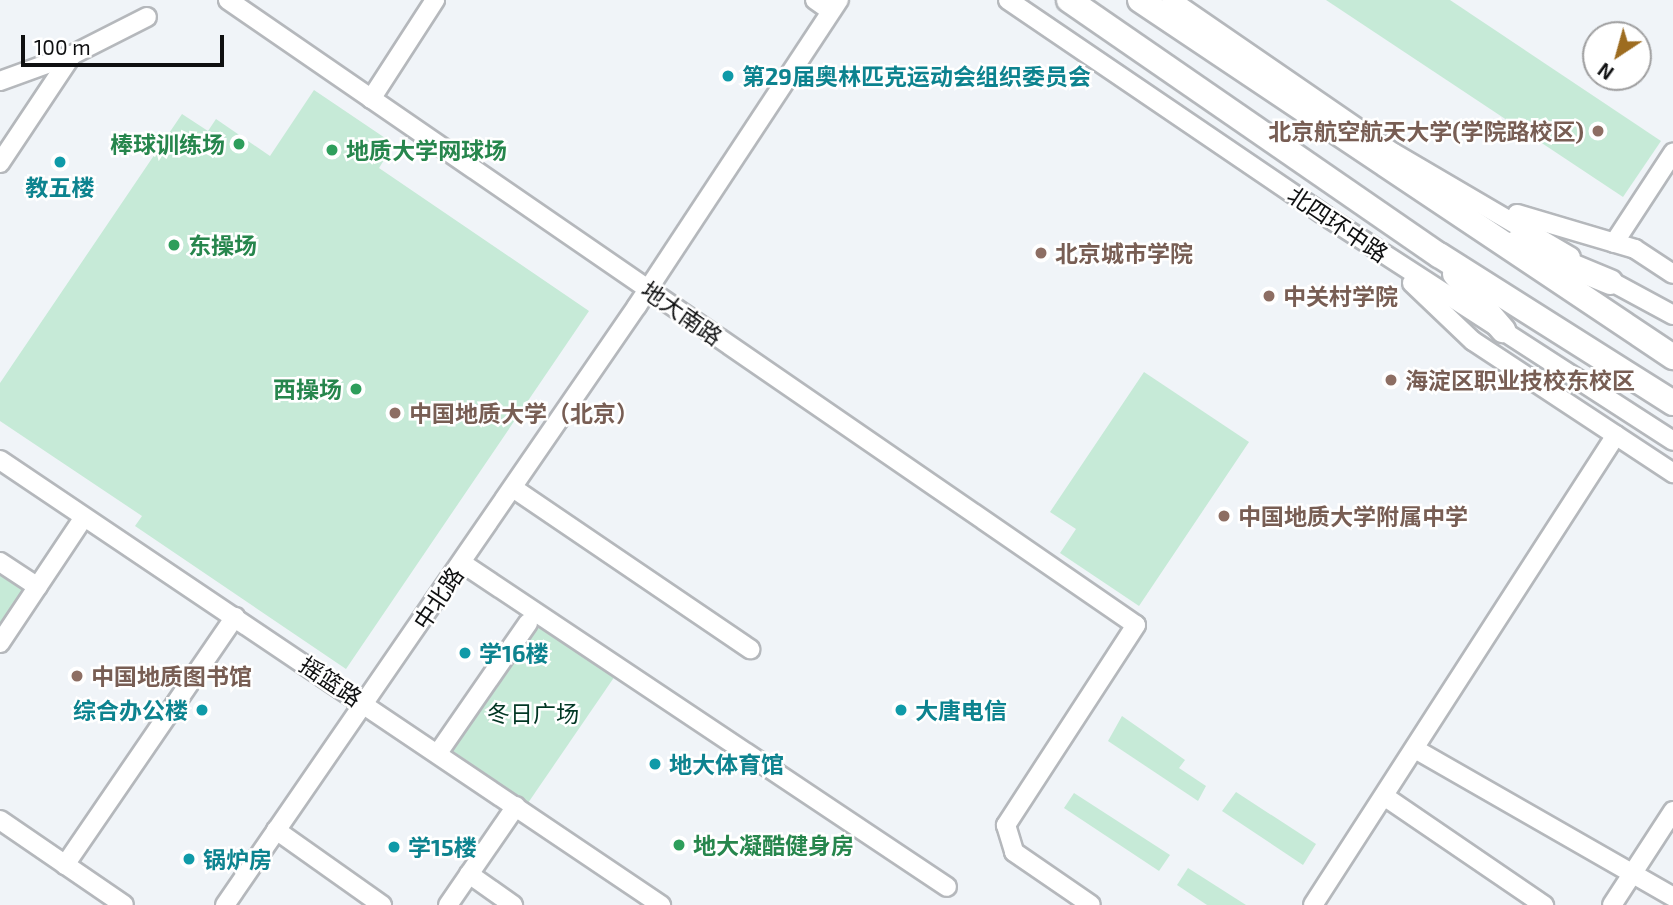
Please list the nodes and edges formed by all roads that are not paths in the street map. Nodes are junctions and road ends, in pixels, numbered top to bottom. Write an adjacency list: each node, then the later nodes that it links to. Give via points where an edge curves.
1 (228, 0): 12 (street, 地大南路)
2 (435, 0): 12 (street)
3 (816, 0): 8 (street)
4 (1008, 0): 18 (street, 北四环中路)
5 (1069, 0): 19 (highway, 北四环中路)
6 (1140, 0): 16 (highway)
7 (1171, 0): 15 (street, via 1394,153)
8 (835, 6): 22 (street, 中北路)
9 (146, 17): 10 (street)
10 (72, 55): 11 (street); 14 (street)
11 (0, 81)
12 (372, 99): 22 (street, 地大南路)
13 (1673, 153): 17 (street)
14 (0, 163)
15 (1494, 207): 17 (street); 21 (street)
16 (1461, 221): 21 (highway); 25 (highway)
17 (1614, 243): 20 (street)
18 (1379, 252): 24 (street, 北四环中路); 27 (street, via 1473,341)
19 (1439, 255): 24 (highway); 26 (highway, 北四环中路)
20 (1673, 274)
21 (1610, 282): 23 (street)
22 (648, 289): 31 (street, 中北路); 59 (street, 地大南路, via 1136,625 1006,825 1014,852)
23 (1673, 315)
24 (1503, 330): 28 (street, 北四环中路)
25 (1673, 358)
26 (1673, 403)
27 (1616, 435): 30 (street); 41 (street)
28 (1673, 441)
29 (0, 460): 32 (street, 摇篮路)
30 (1673, 473)
31 (513, 488): 34 (street, 中北路); 39 (street)
32 (84, 517): 35 (street); 36 (street, 摇篮路)
33 (0, 562): 35 (street)
34 (462, 563): 40 (street, 中北路); 51 (street)
35 (38, 587): 38 (street)
36 (235, 617): 40 (street, 摇篮路); 48 (street)
37 (528, 623): 42 (street)
38 (0, 643)
39 (751, 649)
40 (366, 704): 42 (street, 摇篮路); 47 (street, 中北路)
41 (1415, 749): 43 (street); 49 (street)
42 (438, 753): 44 (street, 摇篮路)
43 (1384, 796): 60 (street); 61 (street)
44 (516, 806): 50 (street); 58 (street, 摇篮路)
45 (1673, 811): 49 (street)
46 (0, 820): 48 (street)
47 (276, 830): 54 (street, 中北路); 55 (street)
48 (65, 865): 53 (street)
49 (1634, 871): 52 (street); 62 (street)
50 (469, 874): 56 (street); 57 (street)
51 (947, 887)
52 (1673, 897)
53 (124, 905)
54 (225, 905)
55 (382, 905)
56 (448, 905)
57 (513, 905)
58 (661, 905)
59 (1091, 905)
60 (1314, 905)
61 (1544, 905)
62 (1612, 905)

